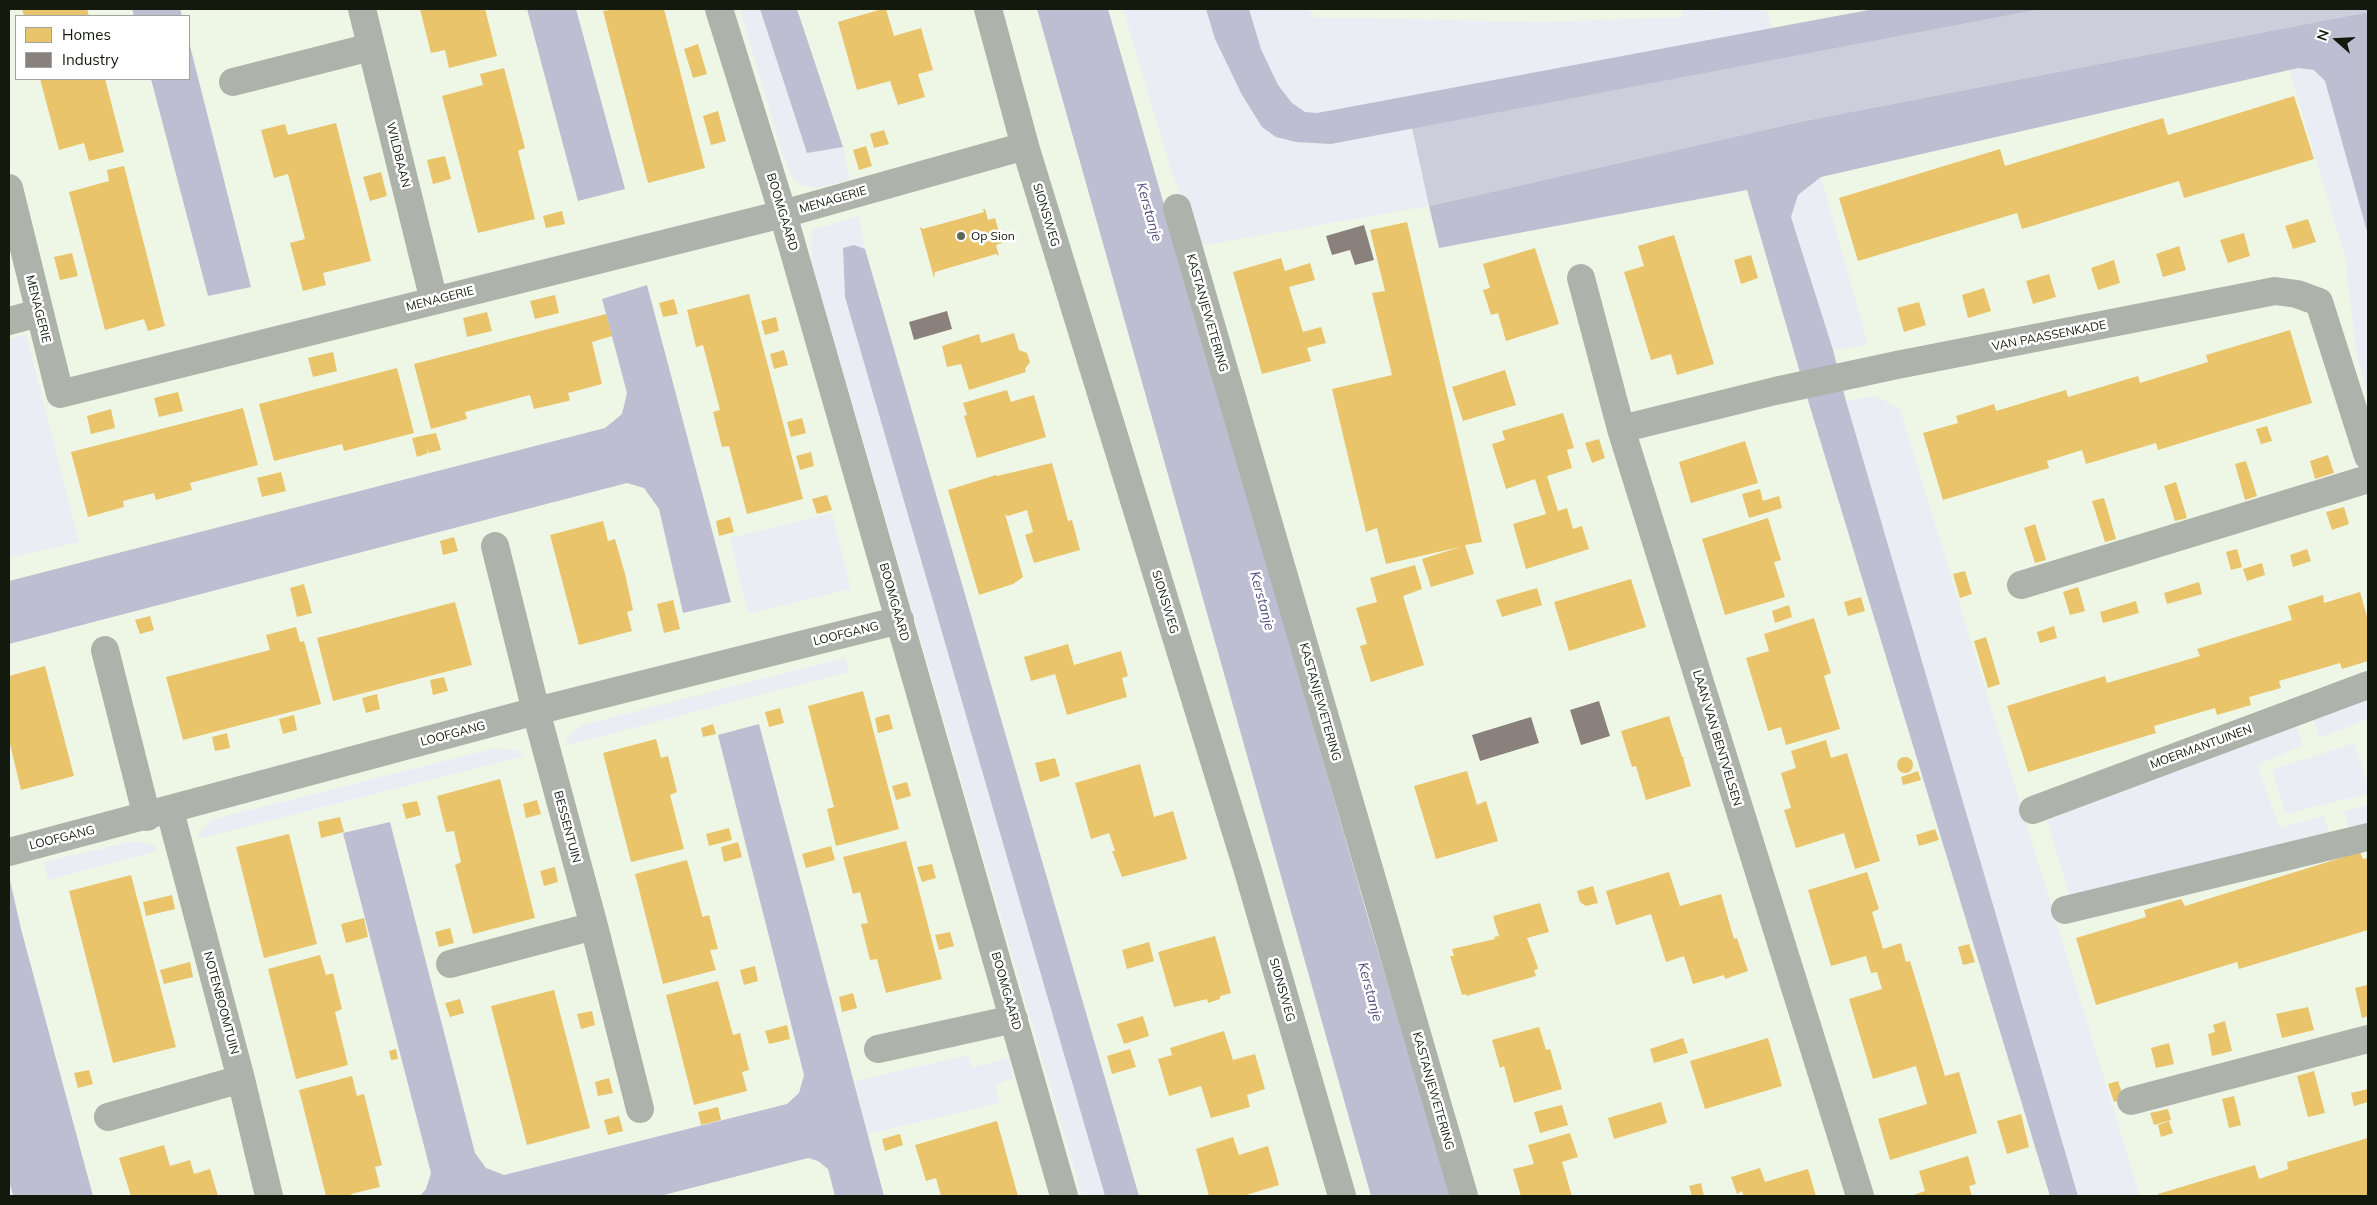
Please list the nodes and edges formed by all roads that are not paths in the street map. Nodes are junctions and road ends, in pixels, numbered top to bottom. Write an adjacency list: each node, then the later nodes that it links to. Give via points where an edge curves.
1 (362, 9): 4 (street, WILDBAAN)
2 (719, 9): 9 (street, BOOMGAARD)
3 (988, 9): 6 (street, SIONSWEG)
4 (371, 47): 5 (street); 11 (street, WILDBAAN)
5 (233, 82)
6 (1025, 146): 9 (street, MENAGERIE); 39 (street, SIONSWEG, via 1248,871)
7 (9, 188): 12 (street, MENAGERIE)
8 (1177, 208): 40 (street, KASTANJEWETERING)
9 (783, 214): 11 (street, MENAGERIE); 19 (street, BOOMGAARD)
10 (1581, 278): 14 (street, LAAN VAN BENTVELSEN)
11 (434, 301): 12 (street, MENAGERIE, via 60,394)
12 (39, 313): 13 (street)
13 (9, 321)
14 (1621, 429): 15 (street, VAN PAASSENKADE, via 1869,371 2275,291 2319,302); 41 (street, LAAN VAN BENTVELSEN)
15 (2368, 456)
16 (2368, 479): 18 (street)
17 (495, 546): 22 (street, BESSENTUIN)
18 (2021, 585)
19 (900, 620): 22 (street, LOOFGANG); 30 (street, BOOMGAARD)
20 (105, 650): 24 (street, NOTENBOOMTUIN)
21 (2368, 685): 23 (street, MOERMANTUINEN)
22 (536, 711): 24 (street, LOOFGANG); 28 (street, BESSENTUIN)
23 (2033, 810)
24 (158, 814): 26 (street, LOOFGANG); 33 (street, NOTENBOOMTUIN)
25 (2368, 836): 27 (street)
26 (13, 851)
27 (2064, 910)
28 (594, 926): 29 (street); 35 (street, BESSENTUIN)
29 (450, 964)
30 (1014, 1019): 32 (street); 38 (street, BOOMGAARD)
31 (2368, 1040): 34 (street)
32 (878, 1049)
33 (241, 1079): 36 (street); 37 (street, NOTENBOOMTUIN)
34 (2131, 1101)
35 (640, 1109)
36 (108, 1117)
37 (269, 1196)
38 (1064, 1196)
39 (1342, 1196)
40 (1464, 1196)
41 (1860, 1196)

